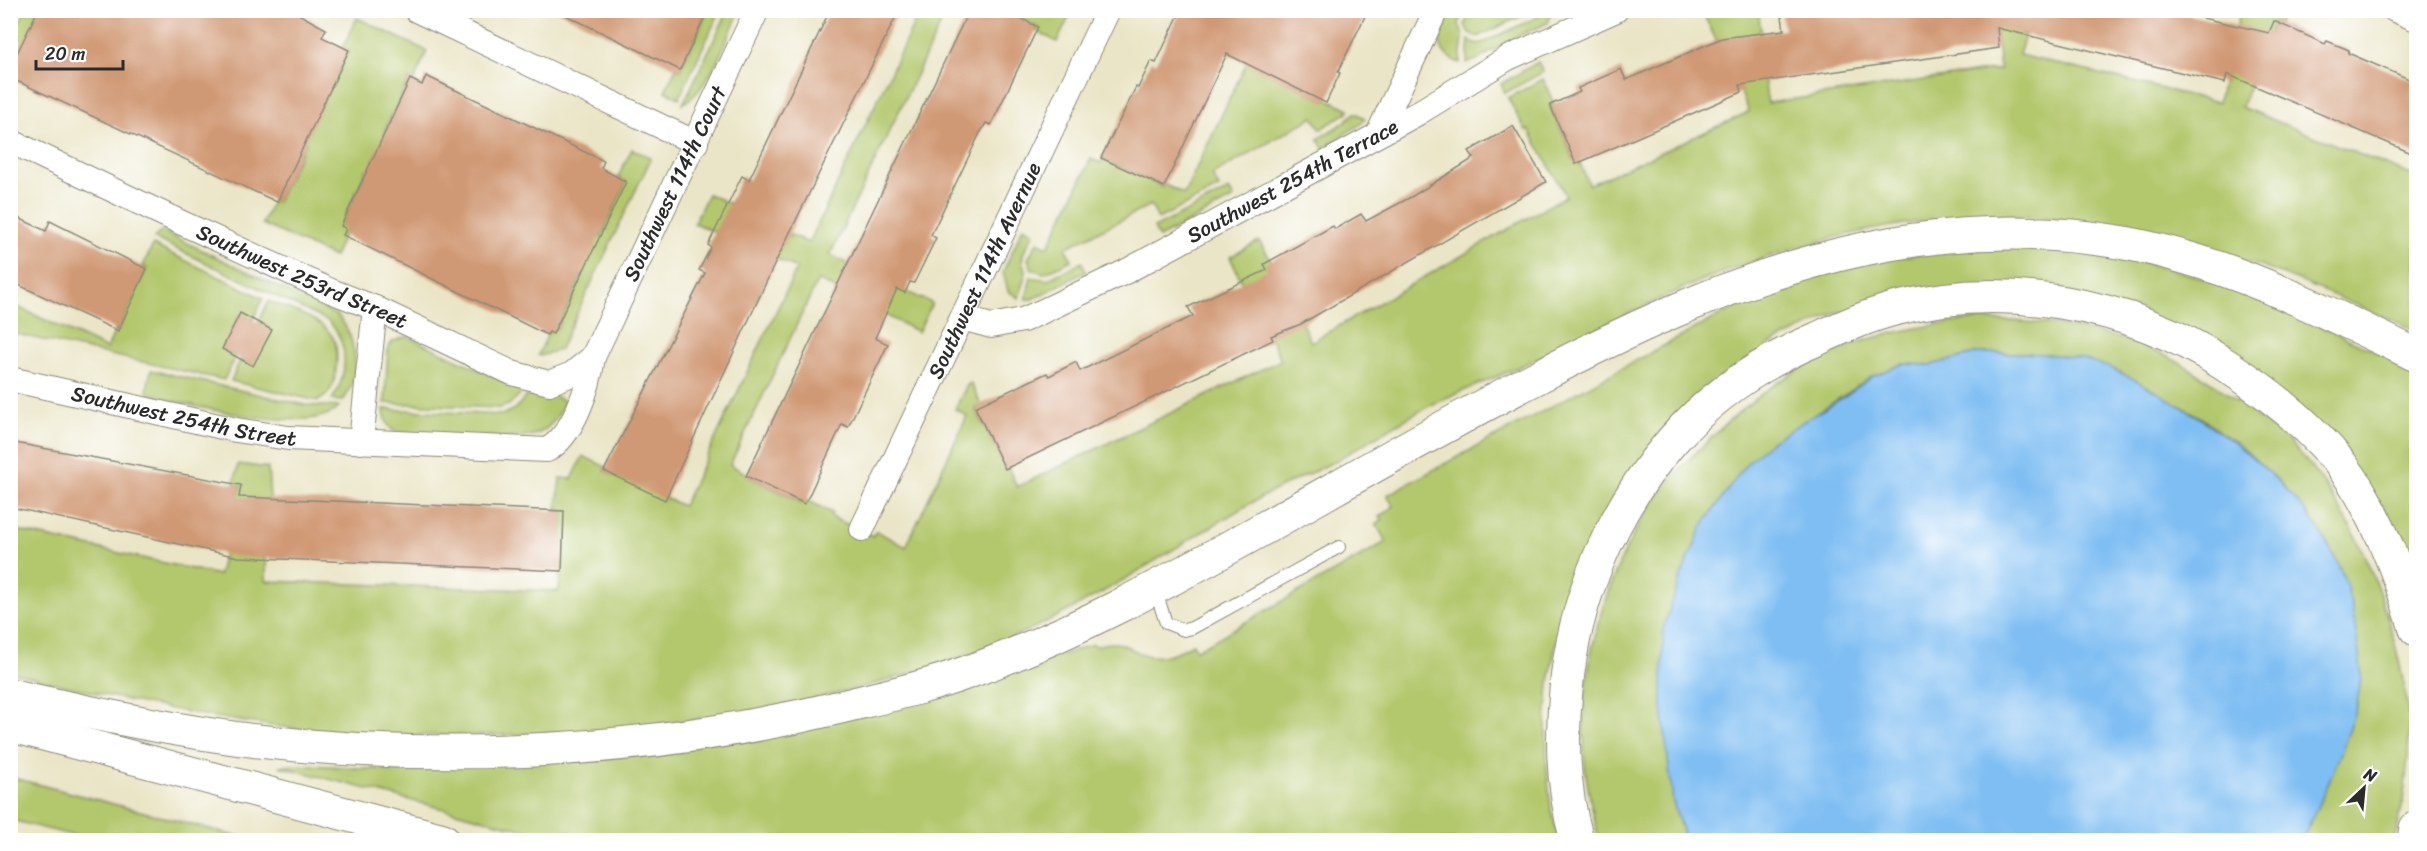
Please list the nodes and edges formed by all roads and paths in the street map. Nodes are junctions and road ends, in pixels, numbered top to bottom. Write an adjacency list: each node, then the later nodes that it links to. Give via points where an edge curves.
1 (416, 10): 10 (street)
2 (757, 10): 10 (street, Southwest 114th Court)
3 (1108, 10): 12 (street, Southwest 114th Avernue)
4 (1436, 10): 8 (street)
5 (1616, 10): 8 (street, Southwest 254th Terrace, via 1508,58)
6 (2395, 10): 7 (street)
7 (2416, 19)
8 (1378, 134): 12 (street, Southwest 254th Terrace, via 1108,281 1023,321 990,326)
9 (10, 141): 11 (street, Southwest 253rd Street, via 258,258)
10 (696, 143): 14 (street, Southwest 114th Court)
11 (375, 308): 14 (street, Southwest 253rd Street, via 501,369 543,382 561,381); 16 (street)
12 (962, 318): 17 (street, Southwest 114th Avernue)
13 (2416, 355): 19 (highway, via 2281,292 2212,265 2152,249 2080,237 2013,233 1886,245 1826,257 1747,281 1613,338 1476,409)
14 (593, 357): 16 (street, Southwest 254th Street, via 590,378 578,406 562,438 547,450)
15 (10, 379): 16 (street, Southwest 254th Street, via 236,430)
16 (361, 442)
17 (862, 530)
18 (1340, 547): 19 (lane, via 1184,630 1166,623)
19 (1154, 588): 21 (highway, via 1021,652 909,691 765,724 603,745 428,751 303,745 189,730)
20 (2416, 629): 25 (highway, via 2379,528 2339,462 2271,395 2193,343 2129,318 2063,302 1986,298 1896,309 1787,352 1732,387 1672,441 1626,505 1589,582 1570,651 1563,722 1564,761)
21 (10, 694)
22 (10, 725): 24 (highway)
23 (2416, 828): 26 (highway)
24 (442, 840)
25 (1576, 840)
26 (2414, 840)

